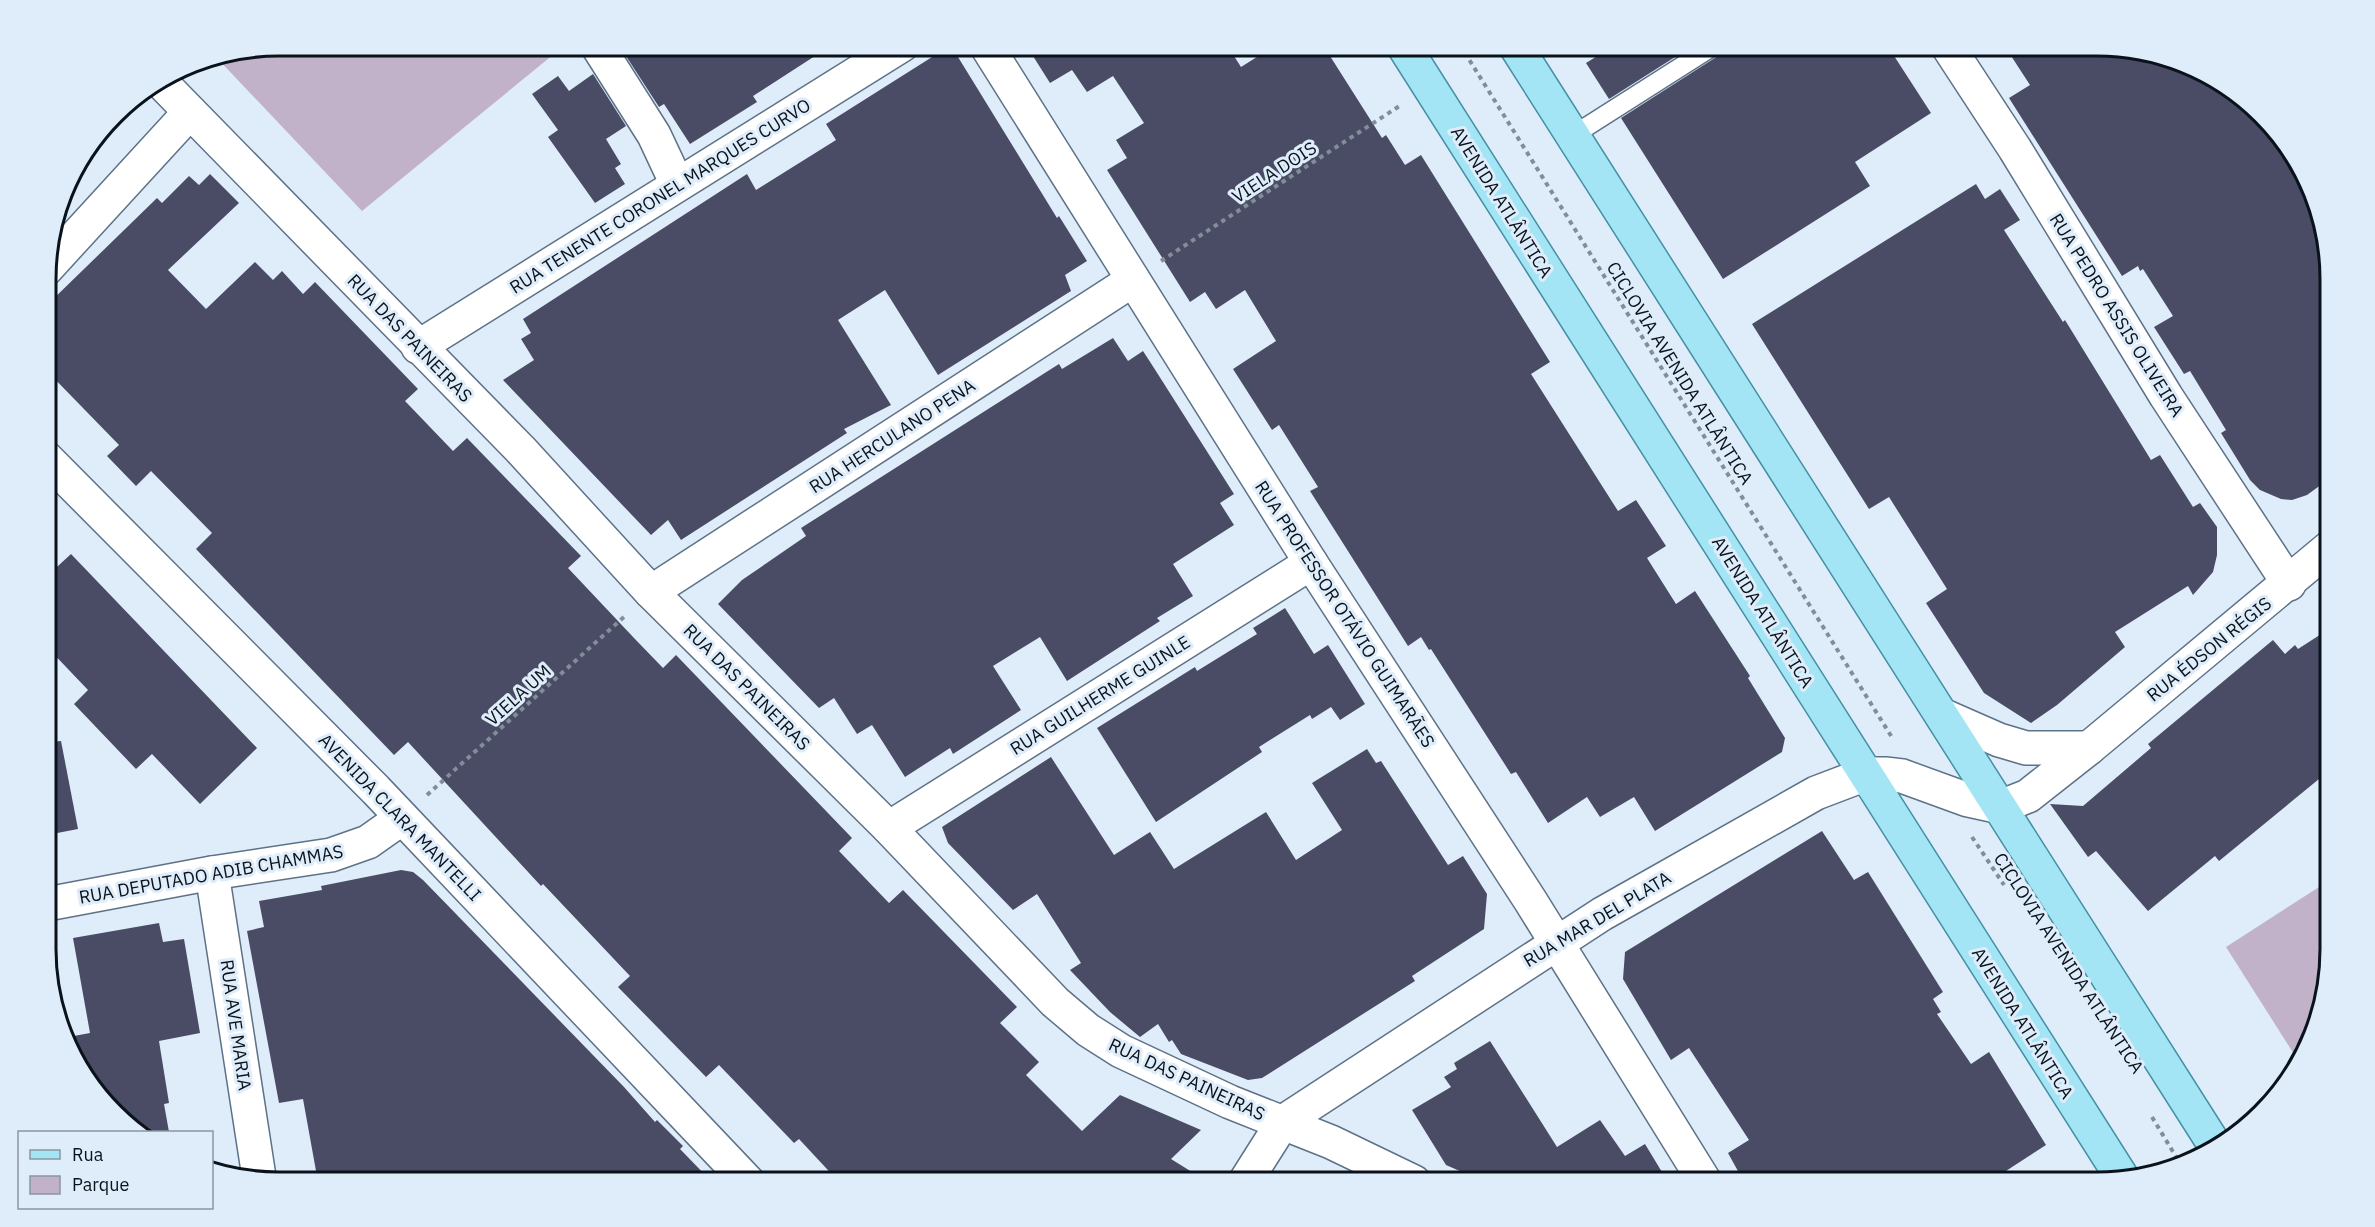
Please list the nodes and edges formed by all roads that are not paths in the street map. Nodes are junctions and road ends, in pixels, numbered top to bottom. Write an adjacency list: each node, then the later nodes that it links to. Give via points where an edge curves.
1 (604, 56): 11 (street, via 654,135)
2 (884, 56): 11 (street, RUA TENENTE CORONEL MARQUES CURVO)
3 (993, 56): 13 (street, RUA PROFESSOR OTÁVIO GUIMARÃES)
4 (1410, 56): 22 (main road, AVENIDA ATLÂNTICA)
5 (1522, 56): 10 (main road)
6 (1698, 56): 10 (lane)
7 (1954, 56): 18 (street, RUA PEDRO ASSIS OLIVEIRA, via 2166,396)
8 (165, 86): 9 (street, RUA DAS PAINEIRAS)
9 (190, 112): 12 (street); 14 (street, RUA DAS PAINEIRAS)
10 (1572, 136): 20 (main road)
11 (677, 184): 14 (street, RUA TENENTE CORONEL MARQUES CURVO)
12 (56, 258)
13 (1133, 279): 17 (street, RUA PROFESSOR OTÁVIO GUIMARÃES); 19 (street, RUA HERCULANO PENA)
14 (418, 347): 19 (street, RUA DAS PAINEIRAS, via 520,449)
15 (56, 468): 24 (street, AVENIDA CLARA MANTELLI)
16 (2320, 556): 18 (street, RUA ÉDSON RÉGIS)
17 (1311, 563): 25 (street, RUA GUILHERME GUINLE); 28 (street, RUA PROFESSOR OTÁVIO GUIMARÃES)
18 (2289, 584): 21 (street, RUA ÉDSON RÉGIS)
19 (651, 592): 25 (street, RUA DAS PAINEIRAS)
20 (1942, 715): 21 (street, via 2026,748); 23 (main road)
21 (2089, 748): 23 (street, RUA ÉDSON RÉGIS, via 2028,796)
22 (1866, 774): 23 (street, RUA MAR DEL PLATA, via 1902,776); 28 (street, RUA MAR DEL PLATA, via 1806,798); 34 (main road, AVENIDA ATLÂNTICA)
23 (2000, 807): 29 (main road)
24 (402, 818): 26 (street, RUA DEPUTADO ADIB CHAMMAS, via 368,842 331,855); 35 (street, AVENIDA CLARA MANTELLI)
25 (889, 828): 30 (street, RUA DAS PAINEIRAS, via 1055,1002 1088,1030 1140,1060)
26 (212, 873): 27 (street, RUA DEPUTADO ADIB CHAMMAS); 33 (street, RUA AVE MARIA)
27 (56, 902)
28 (1556, 943): 30 (street, RUA MAR DEL PLATA); 38 (street, RUA PROFESSOR OTÁVIO GUIMARÃES)
29 (2189, 1105): 31 (main road); 32 (lane)
30 (1283, 1122): 36 (street, RUA MAR DEL PLATA); 37 (street, RUA DAS PAINEIRAS)
31 (2211, 1140)
32 (2201, 1145)
33 (258, 1171)
34 (2118, 1171)
35 (738, 1172)
36 (1251, 1172)
37 (1393, 1172)
38 (1699, 1172)

